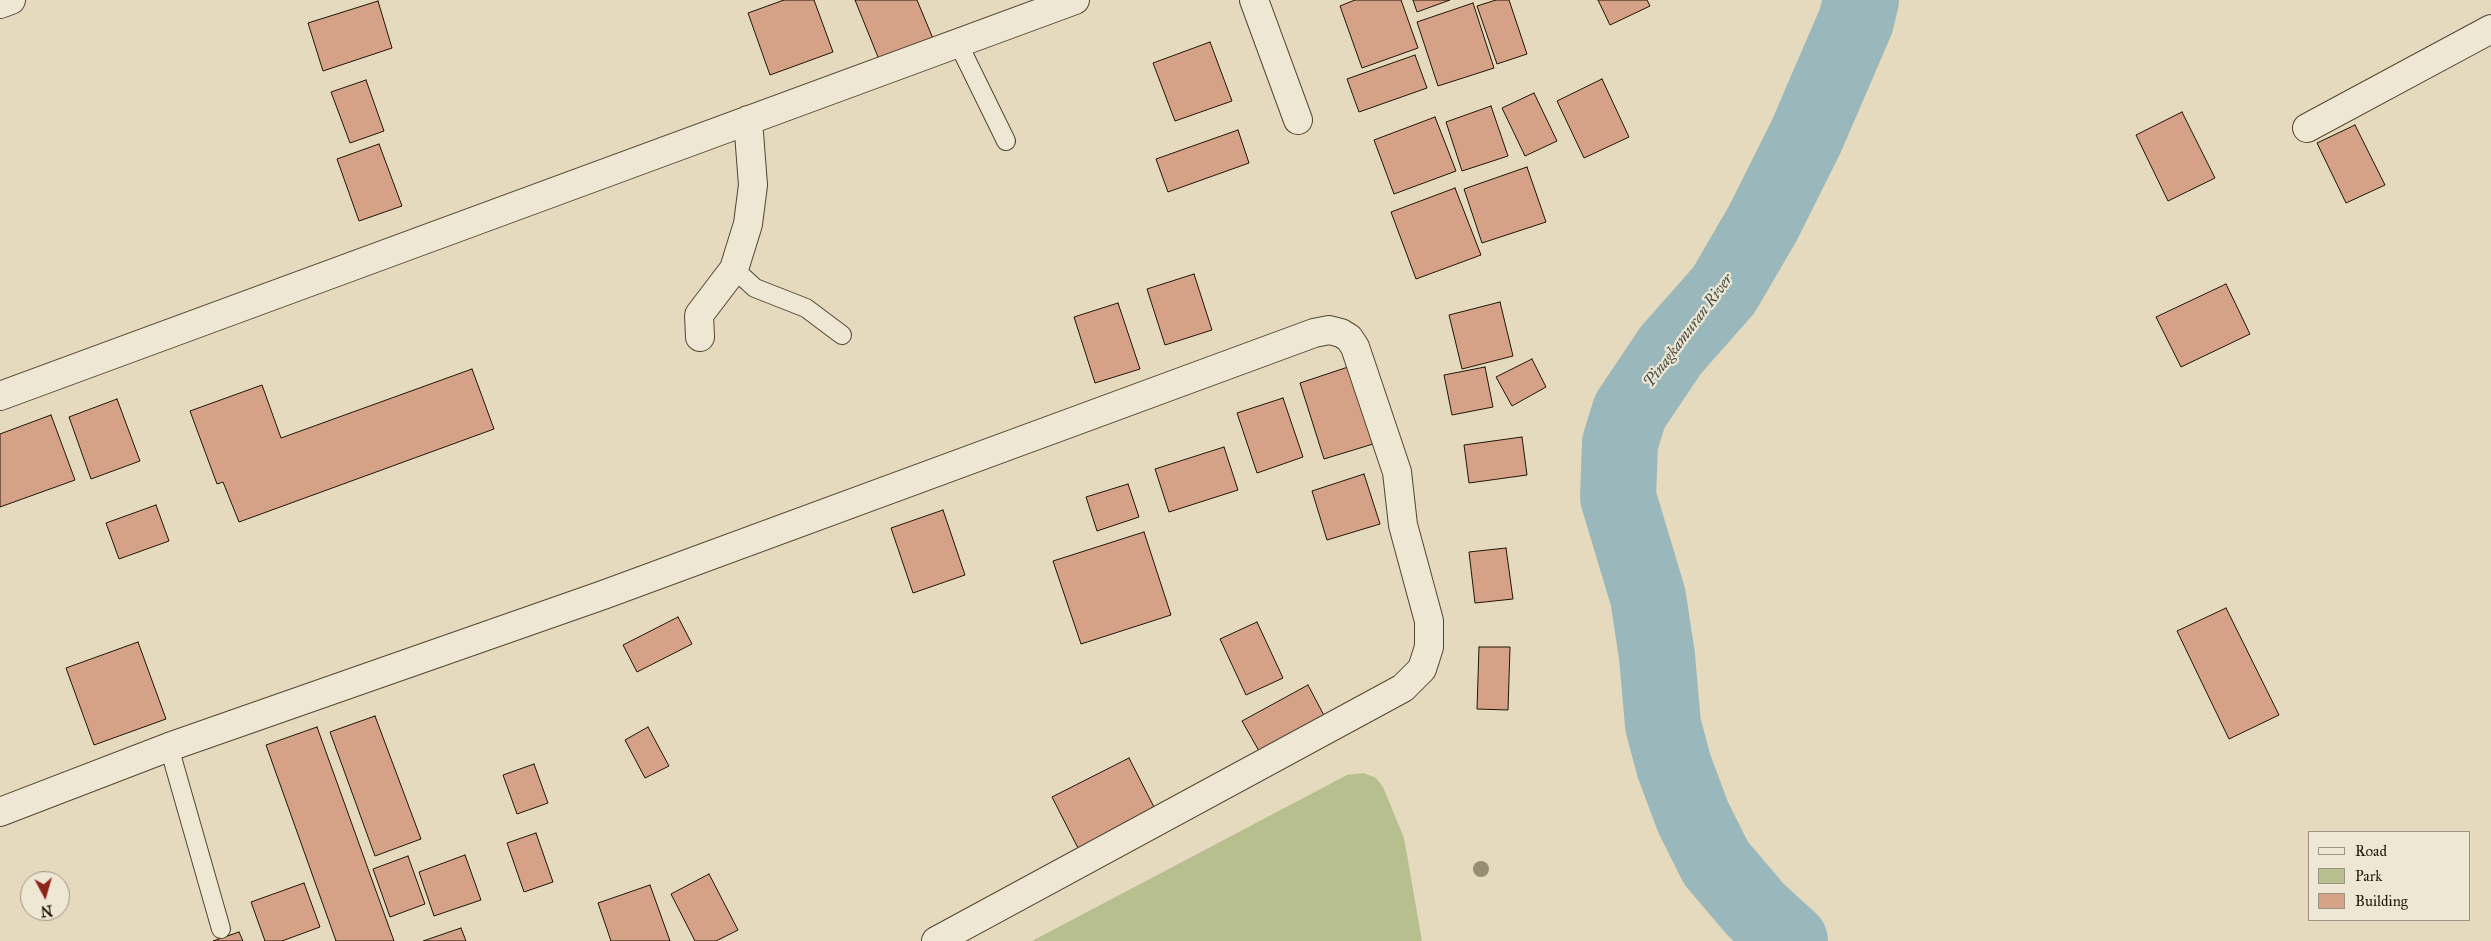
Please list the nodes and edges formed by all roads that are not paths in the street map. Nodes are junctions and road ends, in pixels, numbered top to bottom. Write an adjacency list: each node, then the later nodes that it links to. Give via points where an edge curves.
1 (11, 0): 4 (street)
2 (1075, 0): 6 (street)
3 (1254, 0): 8 (street)
4 (0, 4)
5 (2491, 29): 9 (street)
6 (958, 43): 7 (street); 10 (lane)
7 (748, 120): 11 (street, via 753,185 748,224); 14 (street)
8 (1298, 120)
9 (2307, 128)
10 (1006, 141)
11 (734, 269): 12 (lane, via 755,288 806,308); 13 (street, via 699,315)
12 (842, 335)
13 (700, 337)
14 (0, 396)
15 (169, 747): 16 (street); 17 (lane); 18 (street, via 612,592 1314,333 1329,330 1349,338 1356,347 1397,472 1403,525 1429,621 1429,647 1422,669 1403,688)
16 (0, 812)
17 (221, 929)
18 (936, 941)

